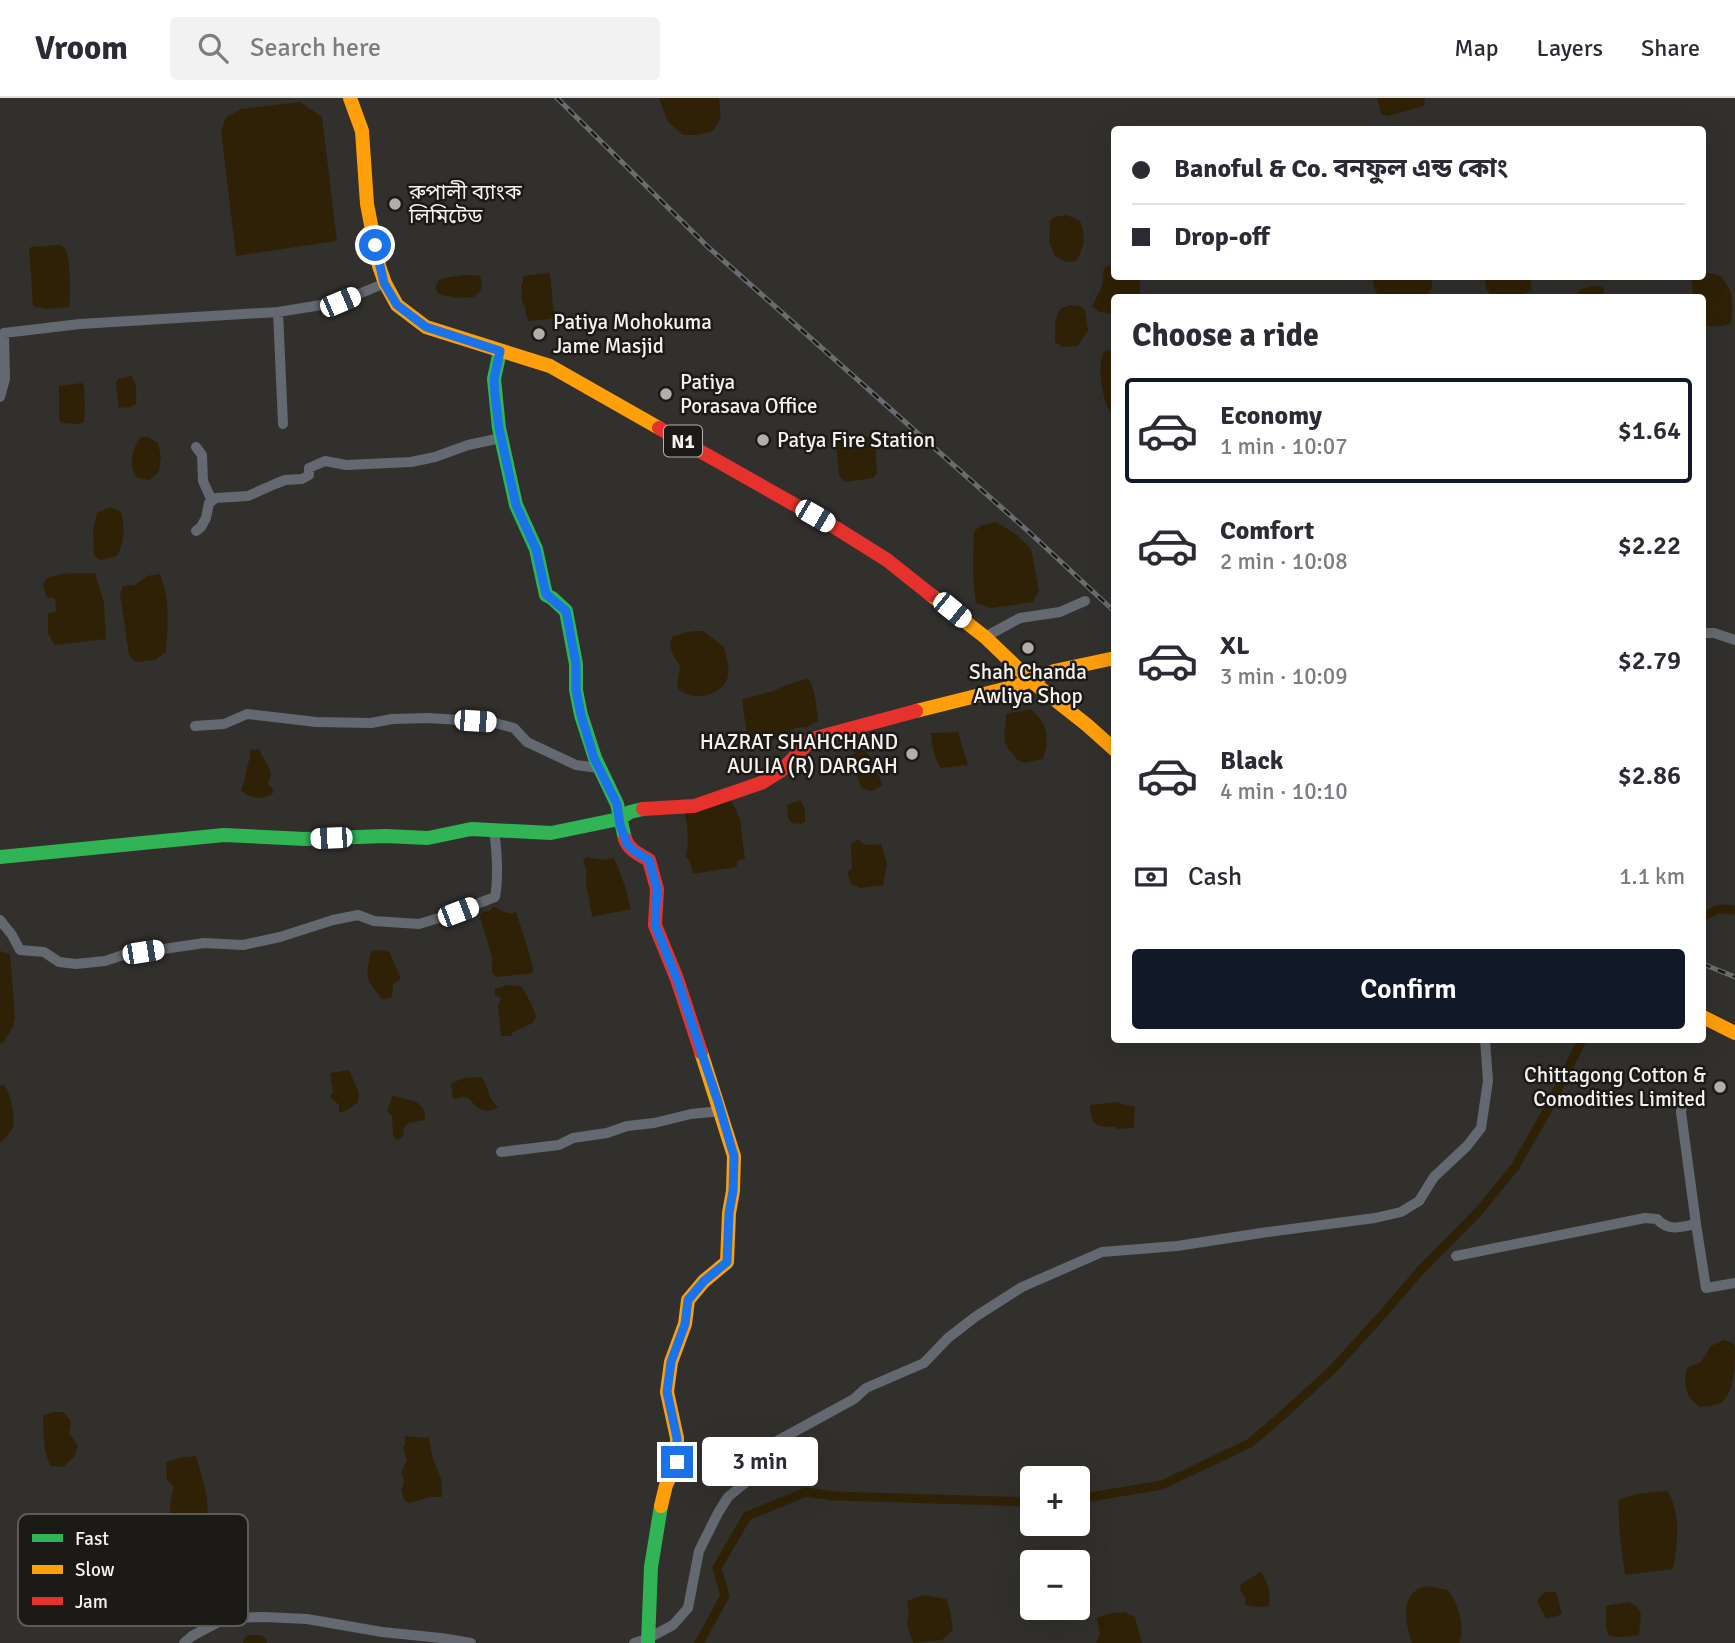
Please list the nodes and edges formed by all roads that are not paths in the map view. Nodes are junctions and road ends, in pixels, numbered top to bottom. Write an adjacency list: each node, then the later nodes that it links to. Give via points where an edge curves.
1 (353, 98): 2 (main road, N1, via 362,131 367,204)
2 (384, 283): 3 (street, via 340,302); 5 (main road, N1, via 397,305 426,327)
3 (278, 312): 4 (street); 7 (street)
4 (2, 333): 6 (street, via 5,379)
5 (500, 351): 8 (main road, via 494,379); 14 (main road, N1, via 550,366 836,528 887,559)
6 (0, 397)
7 (283, 424)
8 (501, 438): 10 (street, via 411,461 346,465 325,461 311,466 302,479 285,480 248,496); 20 (main road, via 516,505 536,549 546,594 566,611 581,715)
9 (196, 447): 10 (street)
10 (212, 501): 11 (street)
11 (196, 531)
12 (1085, 601): 14 (street, via 1060,612 1020,618)
13 (1706, 633): 15 (street)
14 (985, 637): 17 (main road, N1)
15 (1735, 640)
16 (1111, 659): 17 (main road)
17 (1030, 680): 19 (main road, N1); 21 (main road, via 812,738 782,770 761,783 694,806 644,809)
18 (195, 726): 20 (street, via 223,724 247,714 316,722 428,718 491,722 514,728 527,742 576,765)
19 (1111, 746)
20 (600, 768): 21 (main road)
21 (619, 819): 22 (main road, via 551,832); 29 (main road, via 627,844 649,860 657,889 655,925)
22 (494, 830): 23 (main road, via 471,829 428,838 224,835); 24 (street, via 498,856 495,897 419,924 374,921 358,915 243,945 204,943 76,964 44,952 20,950)
23 (0, 857)
24 (0, 920)
25 (1706, 1018): 26 (main road)
26 (1735, 1033)
27 (1485, 1043): 36 (street, via 1488,1081 1481,1128 1434,1177 1419,1201 1401,1212 1375,1218 1102,1252 1022,1287 975,1317 924,1363 866,1388 768,1446 751,1478 728,1497 699,1551 688,1608 673,1625)
28 (1684, 1101): 31 (street, via 1681,1112)
29 (721, 1111): 30 (street, via 627,1126 559,1145); 36 (main road, via 734,1156 727,1262 688,1300 671,1362 667,1392 677,1462 659,1515)
30 (501, 1152)
31 (1696, 1224): 32 (street, via 1674,1229 1657,1219 1646,1219); 33 (street, via 1706,1288)
32 (1456, 1256)
33 (1735, 1283)
34 (248, 1617): 38 (street, via 307,1619)
35 (211, 1626): 37 (street)
36 (643, 1642)
37 (184, 1643)
38 (471, 1643)

